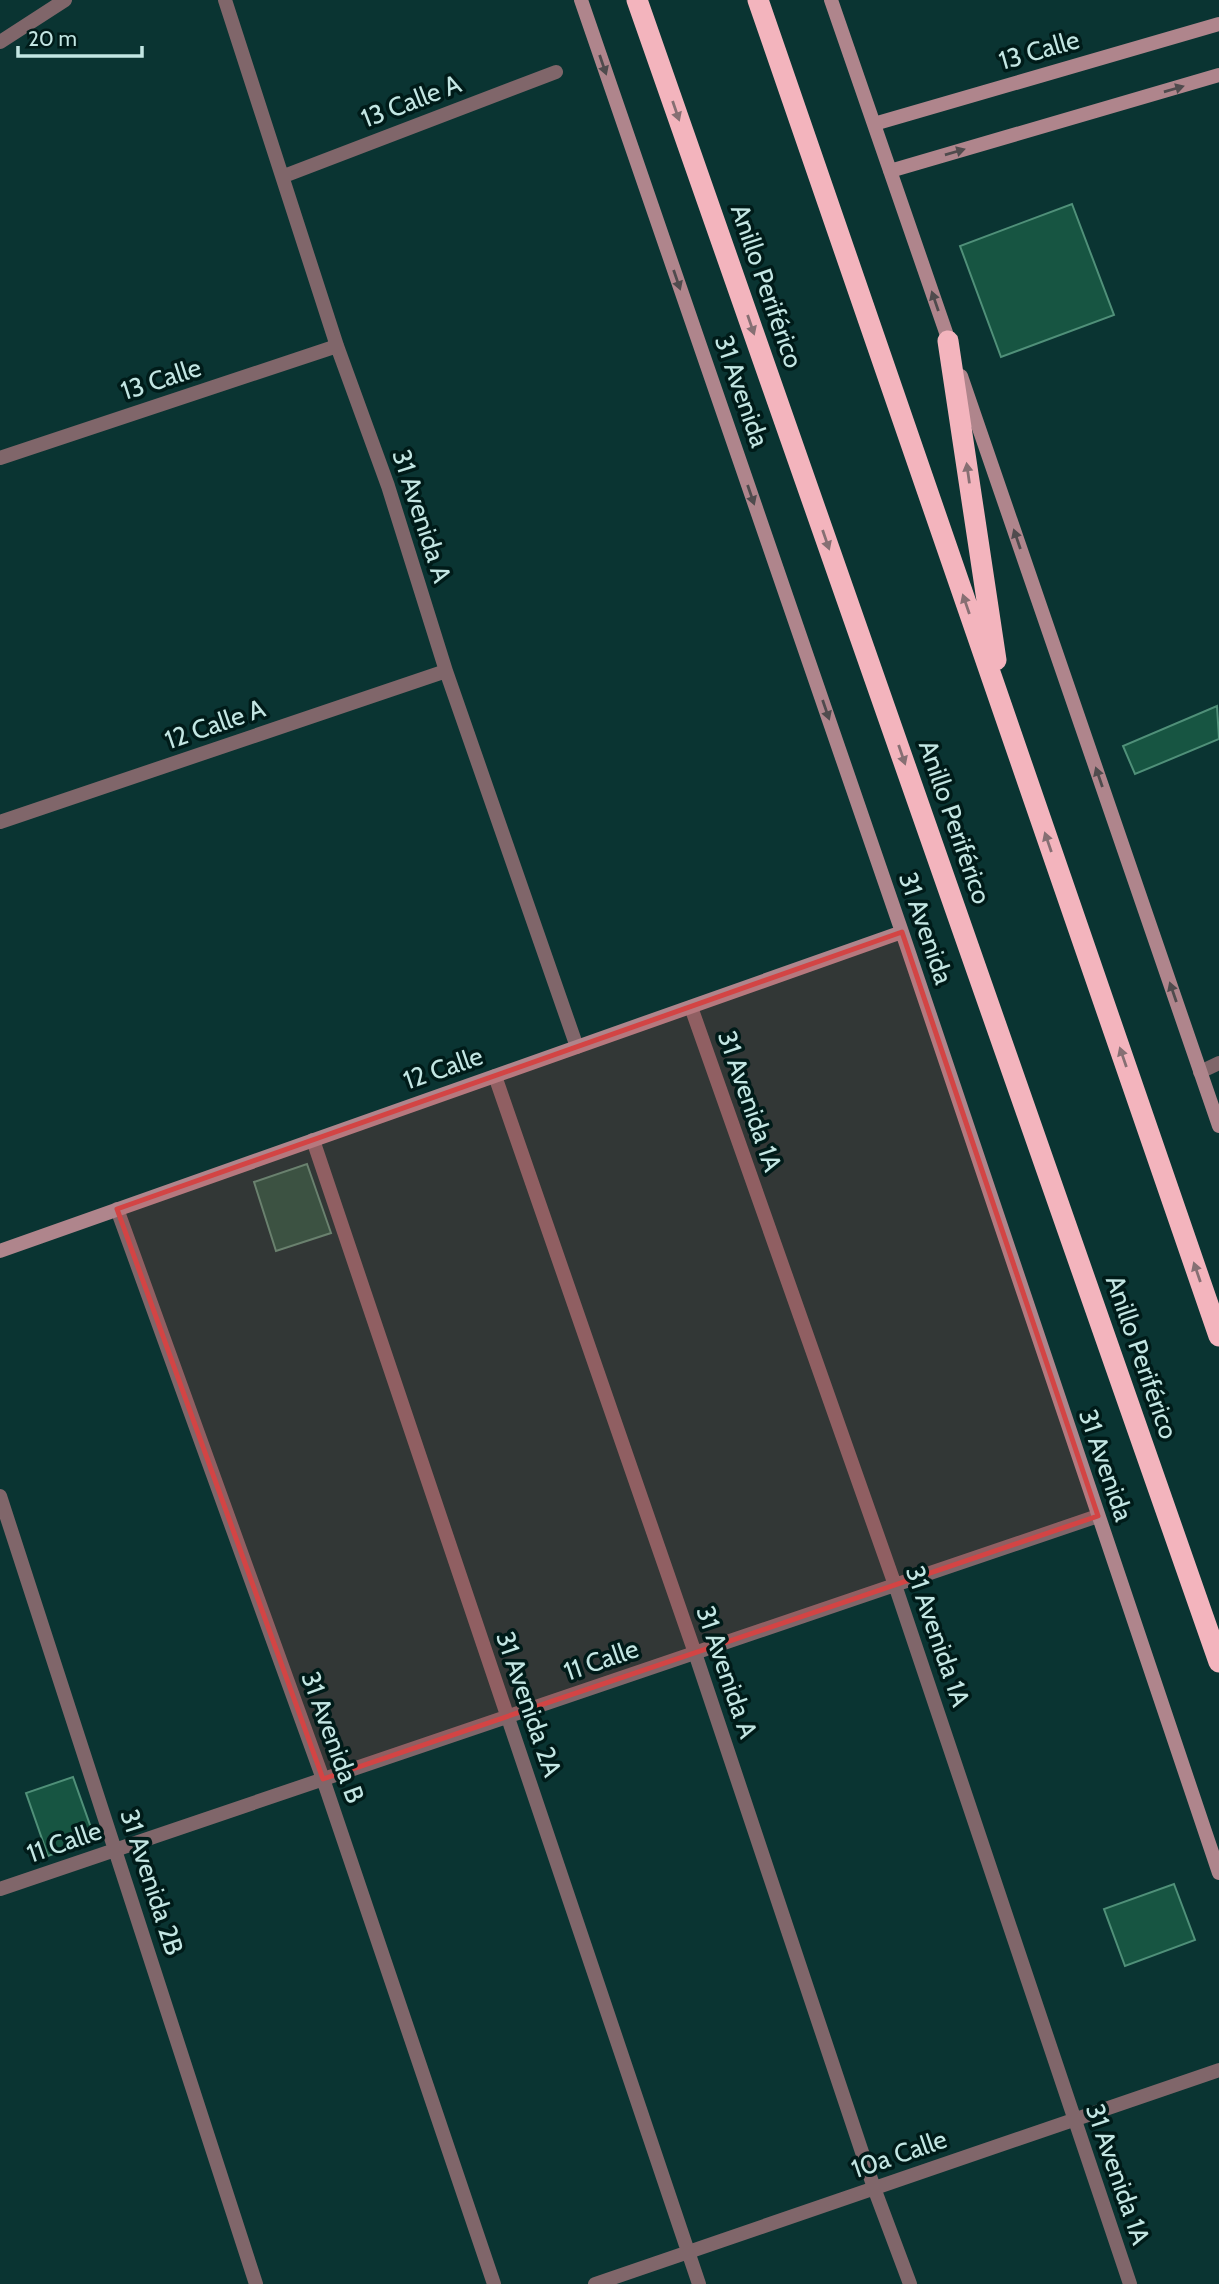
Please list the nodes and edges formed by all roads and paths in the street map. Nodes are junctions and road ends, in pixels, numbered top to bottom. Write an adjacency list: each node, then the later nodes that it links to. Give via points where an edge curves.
1 (65, 0): 8 (street)
2 (225, 0): 13 (street, 31 Avenida A)
3 (581, 0): 20 (street, 31 Avenida, one-way to 20)
4 (637, 0): 35 (highway, Anillo Periférico, one-way to 35)
5 (758, 0): 18 (highway, one-way to 5)
6 (831, 0): 11 (street)
7 (1219, 24): 11 (street, 13 Calle)
8 (0, 42)
9 (556, 72): 13 (street, 13 Calle A)
10 (1219, 75): 12 (street, one-way to 10)
11 (874, 124): 12 (street)
12 (890, 171): 14 (street, one-way to 12)
13 (284, 176): 15 (street, 31 Avenida A)
14 (948, 341): 18 (highway, one-way to 14); 24 (street, one-way to 14)
15 (337, 346): 16 (street, 13 Calle); 17 (street, 31 Avenida A, via 388,486)
16 (0, 457)
17 (446, 671): 19 (street, 12 Calle A); 22 (street, 31 Avenida A)
18 (1003, 710): 30 (highway, one-way to 18)
19 (0, 822)
20 (902, 932): 21 (street, 12 Calle); 32 (street, 31 Avenida)
21 (691, 1007): 22 (street, 12 Calle); 33 (street, 31 Avenida 1A)
22 (577, 1047): 25 (street, 12 Calle)
23 (1219, 1063): 24 (street)
24 (1200, 1072): 26 (street)
25 (495, 1076): 27 (street, 12 Calle); 34 (street, 31 Avenida A)
26 (1219, 1126)
27 (313, 1140): 28 (street, 12 Calle); 36 (street, 31 Avenida 2A)
28 (117, 1209): 29 (street, 12 Calle); 37 (street, 31 Avenida B)
29 (0, 1251)
30 (1219, 1336)
31 (0, 1496): 38 (street, 31 Avenida 2B)
32 (1098, 1516): 33 (street, 11 Calle); 39 (street, 31 Avenida)
33 (895, 1585): 34 (street, 11 Calle); 42 (street, 31 Avenida 1A)
34 (695, 1653): 36 (street, 11 Calle); 43 (street, 31 Avenida A)
35 (1219, 1662)
36 (508, 1717): 37 (street, 11 Calle); 44 (street, 31 Avenida 2A)
37 (323, 1779): 38 (street, 11 Calle); 46 (street, 31 Avenida B)
38 (116, 1850): 40 (street, 11 Calle); 45 (street, 31 Avenida 2B)
39 (1219, 1873)
40 (0, 1889)
41 (1219, 2070): 42 (street, 10a Calle)
42 (1074, 2120): 43 (street, 10a Calle); 50 (street, 31 Avenida 1A)
43 (874, 2188): 44 (street, 10a Calle); 49 (street, 31 Avenida A)
44 (688, 2252): 47 (street, 10a Calle); 48 (street, 31 Avenida 2A)
45 (256, 2284)
46 (494, 2284)
47 (595, 2284)
48 (699, 2284)
49 (910, 2284)
50 (1130, 2284)

